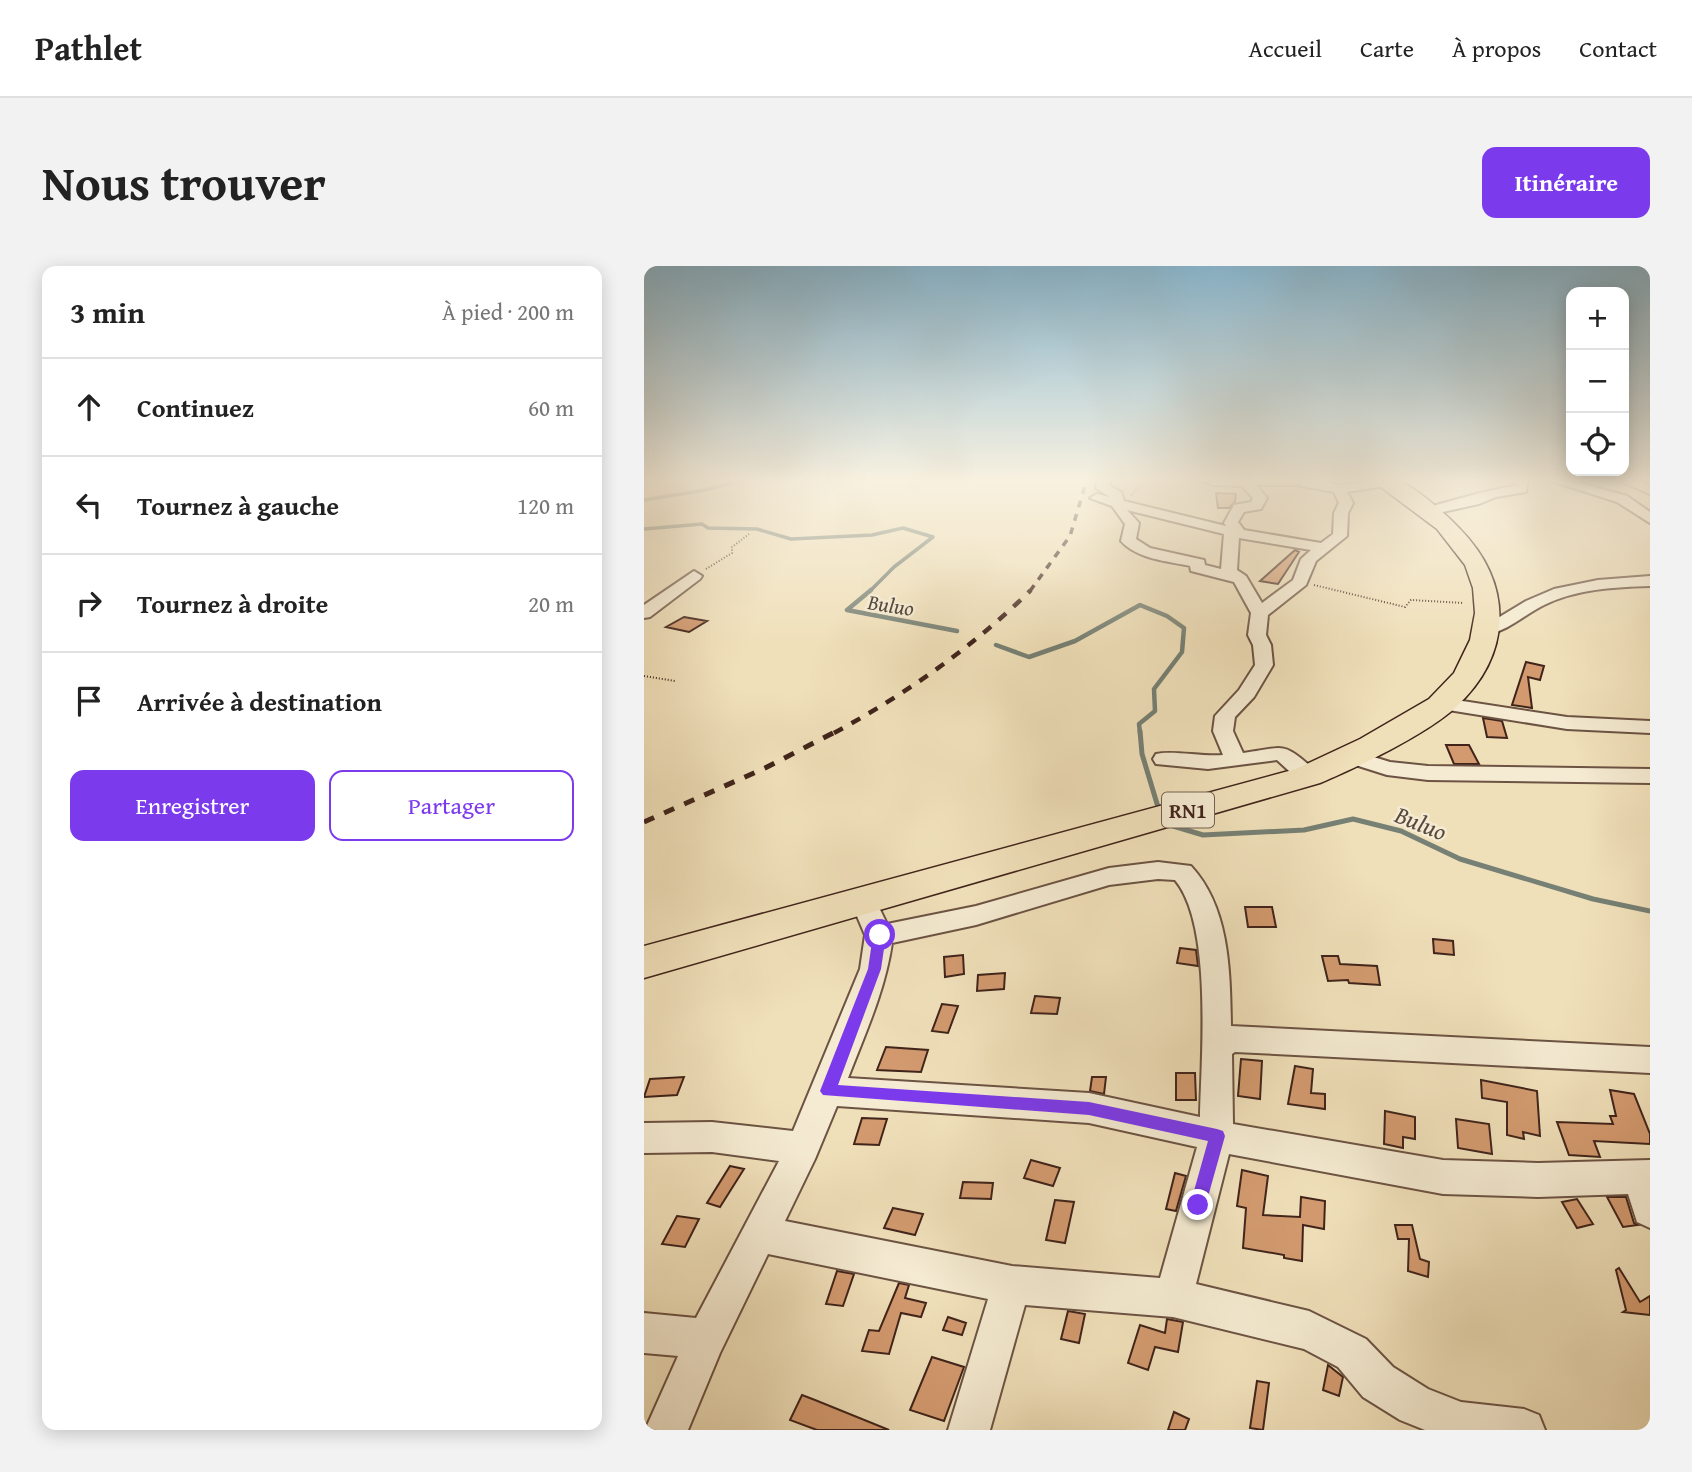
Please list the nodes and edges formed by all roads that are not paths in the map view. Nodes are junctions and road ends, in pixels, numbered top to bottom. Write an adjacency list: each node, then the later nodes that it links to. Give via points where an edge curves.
1 (1130, 533): 8 (street, via 1128,541 1145,551)
2 (1231, 533): 8 (street, via 1229,572)
3 (1242, 533): 6 (street)
4 (1340, 533): 6 (street)
5 (1450, 533): 12 (highway, via 1472,556 1486,582)
6 (1324, 548): 11 (street, via 1309,559 1300,582)
7 (694, 576): 10 (street)
8 (1240, 579): 11 (street)
9 (1650, 581): 12 (street, via 1548,597 1511,621)
10 (644, 613)
11 (1260, 613): 17 (street, via 1257,635 1264,665 1247,693 1225,716 1223,731)
12 (1488, 616): 13 (highway, RN1, via 1477,660)
13 (1443, 704): 14 (street, via 1567,723); 15 (highway, RN1)
14 (1650, 727)
15 (1353, 757): 18 (highway, RN1); 19 (street, via 1387,768 1428,773)
16 (1164, 760): 17 (street)
17 (1237, 761): 18 (street, via 1282,753)
18 (1308, 776): 20 (highway, RN1)
19 (1650, 776)
20 (864, 902): 21 (street); 22 (highway, RN1)
21 (880, 935): 23 (street, via 988,912 1094,880 1138,872 1182,872 1194,886 1211,948); 25 (street, via 874,969)
22 (644, 962)
23 (1216, 1049): 24 (street, via 1229,1039 1257,1039); 26 (street)
24 (1650, 1060)
25 (828, 1091): 26 (street, via 1089,1108); 28 (street)
26 (1217, 1136): 29 (street, via 1443,1177); 32 (street)
27 (644, 1138): 28 (street, via 712,1137)
28 (803, 1148): 30 (street)
29 (1647, 1188)
30 (758, 1234): 31 (street); 34 (street)
31 (1012, 1285): 32 (street); 36 (street)
32 (1173, 1298): 37 (street, via 1310,1331 1352,1353 1378,1381 1415,1405 1461,1423)
33 (644, 1333): 34 (street)
34 (706, 1339): 35 (street)
35 (666, 1430)
36 (969, 1430)
37 (1524, 1430)

